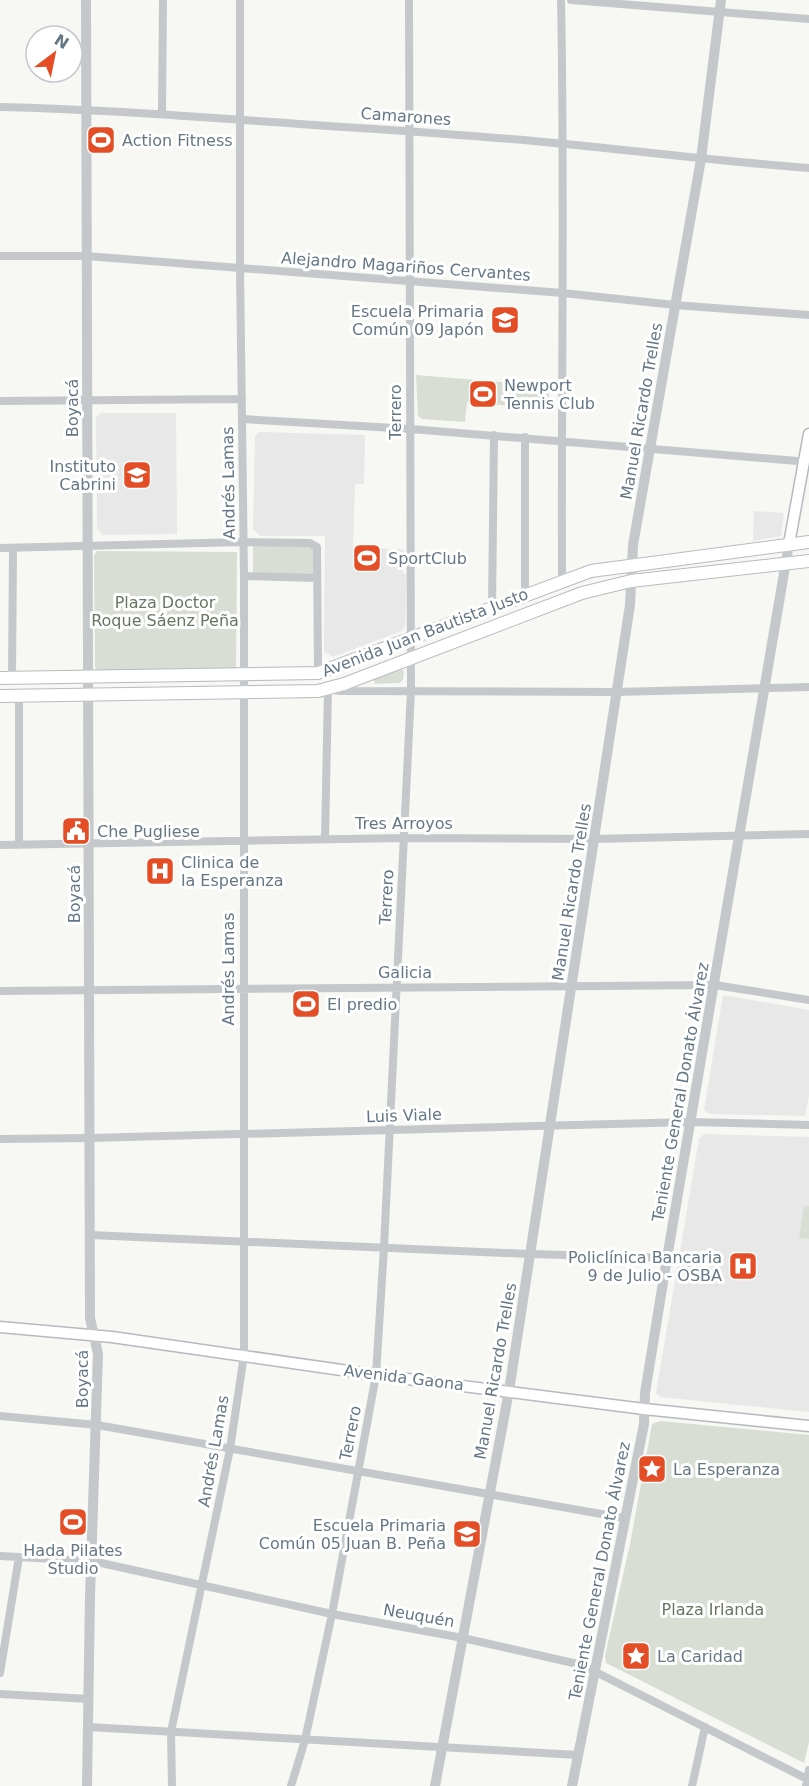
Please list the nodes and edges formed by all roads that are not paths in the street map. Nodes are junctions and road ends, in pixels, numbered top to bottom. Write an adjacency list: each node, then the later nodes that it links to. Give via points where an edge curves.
1 (86, 0): 10 (street, Boyacá)
2 (163, 0): 11 (street)
3 (240, 0): 12 (street, Andrés Lamas)
4 (409, 0): 13 (street, Terrero)
5 (561, 0): 14 (street)
6 (571, 0): 7 (street)
7 (721, 5): 8 (street); 15 (street, Manuel Ricardo Trelles)
8 (809, 19)
9 (0, 107): 10 (street, Camarones)
10 (87, 109): 11 (street, Camarones); 18 (street, Boyacá)
11 (162, 113): 12 (street, Camarones)
12 (241, 120): 13 (street, Camarones); 19 (street, Andrés Lamas)
13 (409, 131): 14 (street, Camarones); 20 (street, Terrero)
14 (564, 144): 15 (street, Camarones); 21 (street)
15 (701, 159): 16 (street, Camarones); 22 (street, Manuel Ricardo Trelles)
16 (809, 168)
17 (0, 255): 18 (street, Alejandro Magariños Cervantes)
18 (86, 256): 19 (street, Alejandro Magariños Cervantes); 25 (street, Boyacá)
19 (240, 268): 20 (street, Alejandro Magariños Cervantes); 24 (street, Andrés Lamas)
20 (409, 281): 21 (street, Alejandro Magariños Cervantes); 28 (street, Terrero)
21 (563, 293): 22 (street, Alejandro Magariños Cervantes); 32 (street)
22 (675, 305): 23 (street, Alejandro Magariños Cervantes); 33 (street, Manuel Ricardo Trelles)
23 (809, 315)
24 (242, 399): 25 (street); 27 (street, Andrés Lamas)
25 (87, 400): 26 (street); 38 (street, Boyacá)
26 (0, 401)
27 (242, 419): 28 (street); 35 (street, Andrés Lamas)
28 (411, 429): 30 (street); 50 (street, Terrero)
29 (809, 434): 34 (main road)
30 (494, 435): 31 (street); 49 (street)
31 (525, 437): 32 (street); 48 (street)
32 (561, 441): 33 (street); 46 (street)
33 (650, 450): 34 (street); 43 (street, Manuel Ricardo Trelles)
34 (806, 462): 37 (main road)
35 (244, 542): 38 (street); 44 (street, Andrés Lamas); 45 (street, via 310,543 317,547)
36 (809, 542): 37 (main road, Avenida Juan Bautista Justo)
37 (789, 544): 42 (street, Teniente General Donato Álvarez); 43 (main road, Avenida Juan Bautista Justo)
38 (87, 545): 40 (street); 54 (street, Boyacá)
39 (0, 548): 40 (street)
40 (13, 548): 55 (street)
41 (809, 561): 42 (main road, Avenida Juan Bautista Justo)
42 (786, 564): 47 (main road, Avenida Juan Bautista Justo); 57 (street, Teniente General Donato Álvarez)
43 (631, 565): 46 (main road, Avenida Juan Bautista Justo); 47 (street, Manuel Ricardo Trelles)
44 (244, 576): 45 (street); 53 (street, Andrés Lamas)
45 (317, 578): 52 (street)
46 (562, 581): 48 (main road, Avenida Juan Bautista Justo)
47 (631, 581): 51 (main road, Avenida Juan Bautista Justo, via 582,593); 61 (street, Manuel Ricardo Trelles)
48 (525, 594): 49 (main road, Avenida Juan Bautista Justo)
49 (492, 607): 50 (main road, Avenida Juan Bautista Justo)
50 (410, 640): 51 (street, Terrero); 52 (main road, Avenida Juan Bautista Justo)
51 (411, 658): 58 (main road, Avenida Juan Bautista Justo); 59 (street, Terrero)
52 (318, 673): 53 (main road, Avenida Juan Bautista Justo)
53 (243, 675): 54 (main road, Avenida Juan Bautista Justo); 60 (street, Andrés Lamas)
54 (88, 676): 55 (main road, Avenida Juan Bautista Justo); 64 (street, Boyacá)
55 (6, 678)
56 (809, 687): 57 (street)
57 (765, 688): 61 (street); 66 (street, Teniente General Donato Álvarez)
58 (328, 689): 59 (street); 60 (main road, Avenida Juan Bautista Justo); 68 (street)
59 (411, 691): 61 (street); 67 (street, Terrero)
60 (243, 692): 64 (main road, Avenida Juan Bautista Justo); 70 (street, Andrés Lamas)
61 (616, 692): 69 (street, Manuel Ricardo Trelles)
62 (0, 696): 63 (main road, Avenida Juan Bautista Justo)
63 (19, 696): 64 (main road, Avenida Juan Bautista Justo); 73 (street)
64 (88, 696): 71 (street, Boyacá)
65 (809, 834): 66 (street, Tres Arroyos)
66 (739, 836): 69 (street, Tres Arroyos); 74 (street, Teniente General Donato Álvarez)
67 (404, 838): 68 (street, Tres Arroyos); 69 (street, Tres Arroyos); 76 (street, Terrero)
68 (325, 839): 70 (street, Tres Arroyos)
69 (594, 839): 75 (street, Manuel Ricardo Trelles)
70 (243, 840): 71 (street, Tres Arroyos); 77 (street, Andrés Lamas)
71 (89, 843): 73 (street, Tres Arroyos); 78 (street, Boyacá)
72 (0, 845): 73 (street, Tres Arroyos)
73 (19, 845)
74 (715, 985): 75 (street, Galicia); 80 (street, Galicia); 81 (street, Teniente General Donato Álvarez)
75 (571, 986): 76 (street, Galicia); 83 (street, Manuel Ricardo Trelles)
76 (396, 987): 77 (street, Galicia); 84 (street, Terrero)
77 (243, 988): 78 (street, Galicia); 85 (street, Andrés Lamas)
78 (89, 990): 79 (street, Galicia); 86 (street, Boyacá)
79 (0, 991)
80 (809, 1000)
81 (690, 1122): 82 (street, Luis Viale); 83 (street, Luis Viale); 92 (street, Teniente General Donato Álvarez)
82 (809, 1125)
83 (549, 1126): 84 (street, Luis Viale); 91 (street, Manuel Ricardo Trelles)
84 (390, 1130): 85 (street, Luis Viale); 90 (street, Terrero)
85 (245, 1134): 86 (street, Luis Viale); 89 (street, Andrés Lamas)
86 (90, 1138): 87 (street, Luis Viale); 88 (street, Boyacá)
87 (0, 1139)
88 (90, 1234): 89 (street); 94 (street, Boyacá, via 90,1318)
89 (244, 1242): 90 (street); 95 (street, Andrés Lamas)
90 (384, 1247): 91 (street); 96 (street, Terrero)
91 (530, 1254): 92 (street); 97 (street, Manuel Ricardo Trelles)
92 (667, 1258): 98 (street, Teniente General Donato Álvarez)
93 (0, 1327): 94 (main road, Avenida Gaona)
94 (94, 1335): 95 (main road, Avenida Gaona); 100 (street, Boyacá, via 98,1354)
95 (244, 1355): 96 (main road, Avenida Gaona); 102 (street, Andrés Lamas)
96 (376, 1375): 97 (main road, Avenida Gaona); 103 (street, Terrero)
97 (509, 1391): 98 (main road, Avenida Gaona); 104 (street, Manuel Ricardo Trelles)
98 (644, 1409): 101 (main road, Avenida Gaona); 105 (street, Teniente General Donato Álvarez)
99 (0, 1416): 100 (street)
100 (97, 1425): 102 (street); 108 (street, Boyacá)
101 (809, 1426)
102 (230, 1449): 103 (street); 109 (street, Andrés Lamas)
103 (358, 1472): 104 (street); 110 (street, Terrero)
104 (489, 1495): 105 (street); 111 (street, Manuel Ricardo Trelles)
105 (624, 1518): 112 (street, Teniente General Donato Álvarez)
106 (0, 1556): 107 (street, Neuquén)
107 (19, 1557): 108 (street, Neuquén); 113 (street)
108 (92, 1561): 109 (street, Neuquén); 115 (street, Boyacá)
109 (203, 1585): 110 (street, Neuquén); 118 (street, Andrés Lamas)
110 (332, 1614): 111 (street, Neuquén); 119 (street, Terrero)
111 (462, 1638): 112 (street, Neuquén); 120 (street, Manuel Ricardo Trelles)
112 (594, 1669): 117 (street, Neuquén); 121 (street, Teniente General Donato Álvarez)
113 (0, 1673)
114 (0, 1694): 115 (street)
115 (89, 1700): 116 (street, Boyacá)
116 (88, 1726): 118 (street); 123 (street, Boyacá)
117 (705, 1727): 122 (street, Neuquén); 128 (street)
118 (171, 1732): 119 (street); 124 (street, Andrés Lamas)
119 (305, 1740): 120 (street); 125 (street, Terrero)
120 (443, 1748): 121 (street); 126 (street, Manuel Ricardo Trelles)
121 (578, 1755): 127 (street, Teniente General Donato Álvarez)
122 (808, 1779)
123 (87, 1786)
124 (172, 1786)
125 (291, 1786)
126 (435, 1786)
127 (572, 1786)
128 (692, 1786)

